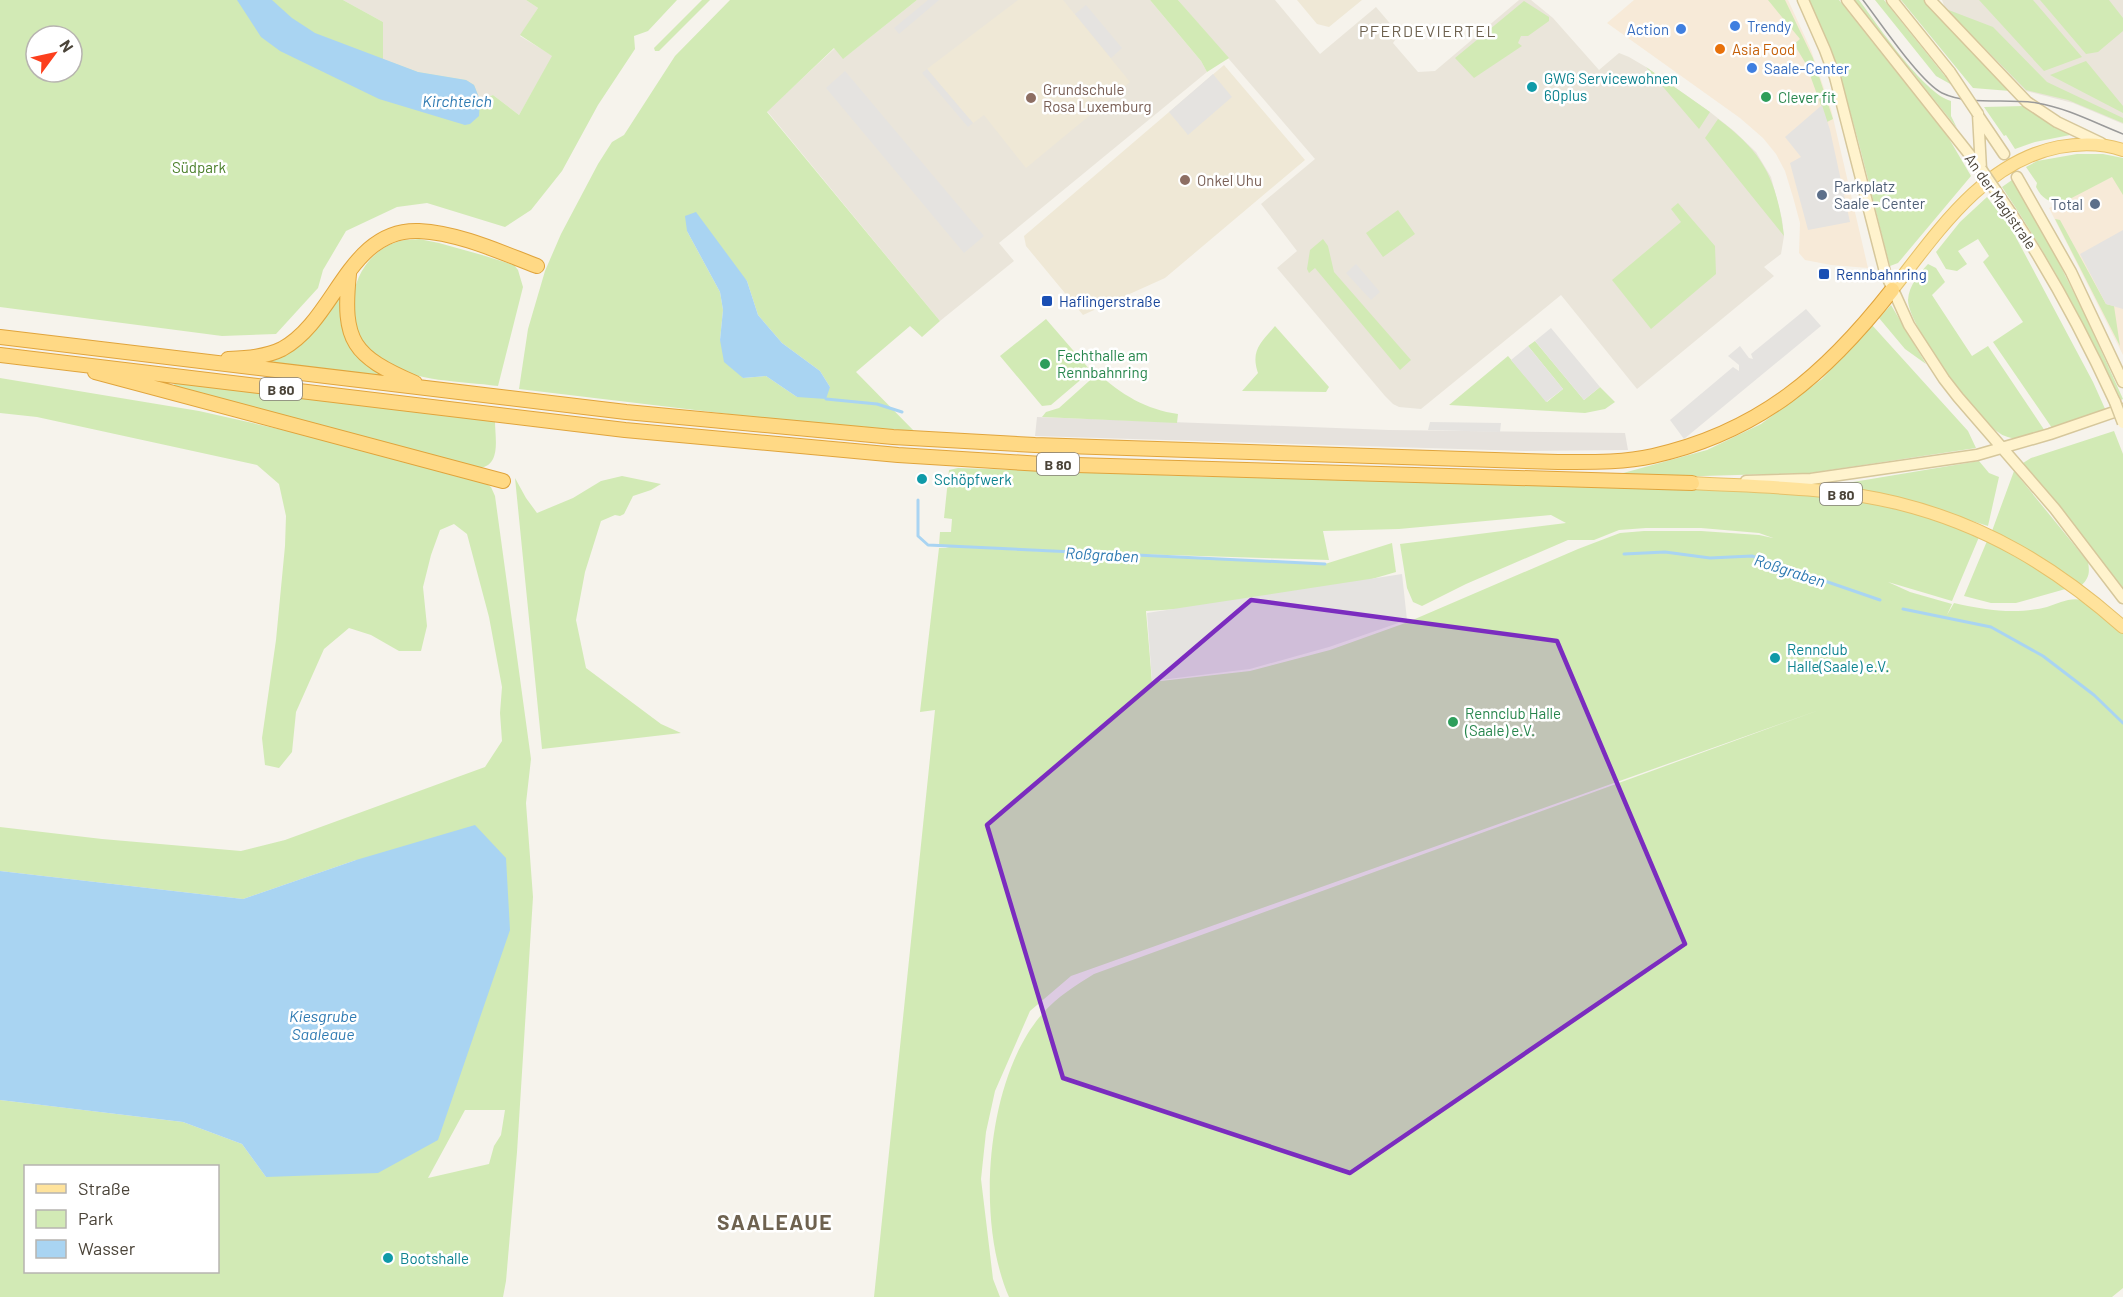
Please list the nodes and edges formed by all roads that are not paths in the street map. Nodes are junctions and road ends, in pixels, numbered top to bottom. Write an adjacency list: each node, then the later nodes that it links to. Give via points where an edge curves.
1 (1803, 0): 13 (main road, via 1835,77)
2 (1847, 0): 9 (main road, An der Magistrale)
3 (1892, 0): 5 (main road, An der Magistrale, bridge)
4 (1930, 0): 6 (main road, via 2034,108)
5 (1978, 114): 8 (main road, An der Magistrale); 9 (main road)
6 (2104, 145): 7 (main road, B 80); 13 (main road, B 80, via 2081,144 2047,150 2000,172 1966,200)
7 (2123, 150)
8 (2004, 154)
9 (1981, 170): 20 (main road, An der Magistrale, bridge, via 2048,270)
10 (2017, 177): 18 (main road, An der Magistrale, via 2072,272)
11 (537, 266): 12 (highway, via 453,237 416,231 378,242 362,253)
12 (349, 274): 16 (highway, via 319,316 282,349 261,356); 19 (highway, via 346,309 350,329 363,353 374,364)
13 (1892, 290): 19 (highway, B 80, via 1825,366 1791,395 1756,417 1706,441 1652,456 1615,461 1546,462 893,437); 22 (main road, via 1909,325 1944,378)
14 (0, 337): 16 (highway, B 80)
15 (0, 355): 17 (highway, B 80)
16 (199, 362): 19 (highway, B 80)
17 (73, 364): 23 (highway); 24 (highway, B 80, via 625,430 898,455 1042,464)
18 (2122, 381): 20 (main road)
19 (431, 389)
20 (2119, 406): 21 (main road, An der Magistrale, bridge); 22 (main road)
21 (2123, 423)
22 (2003, 448): 24 (main road, via 1811,479); 25 (main road)
23 (502, 481)
24 (1692, 483): 26 (main road, B 80, via 1831,492 1896,503 1946,518 1985,532 2037,561)
25 (2123, 598)
26 (2123, 627)

